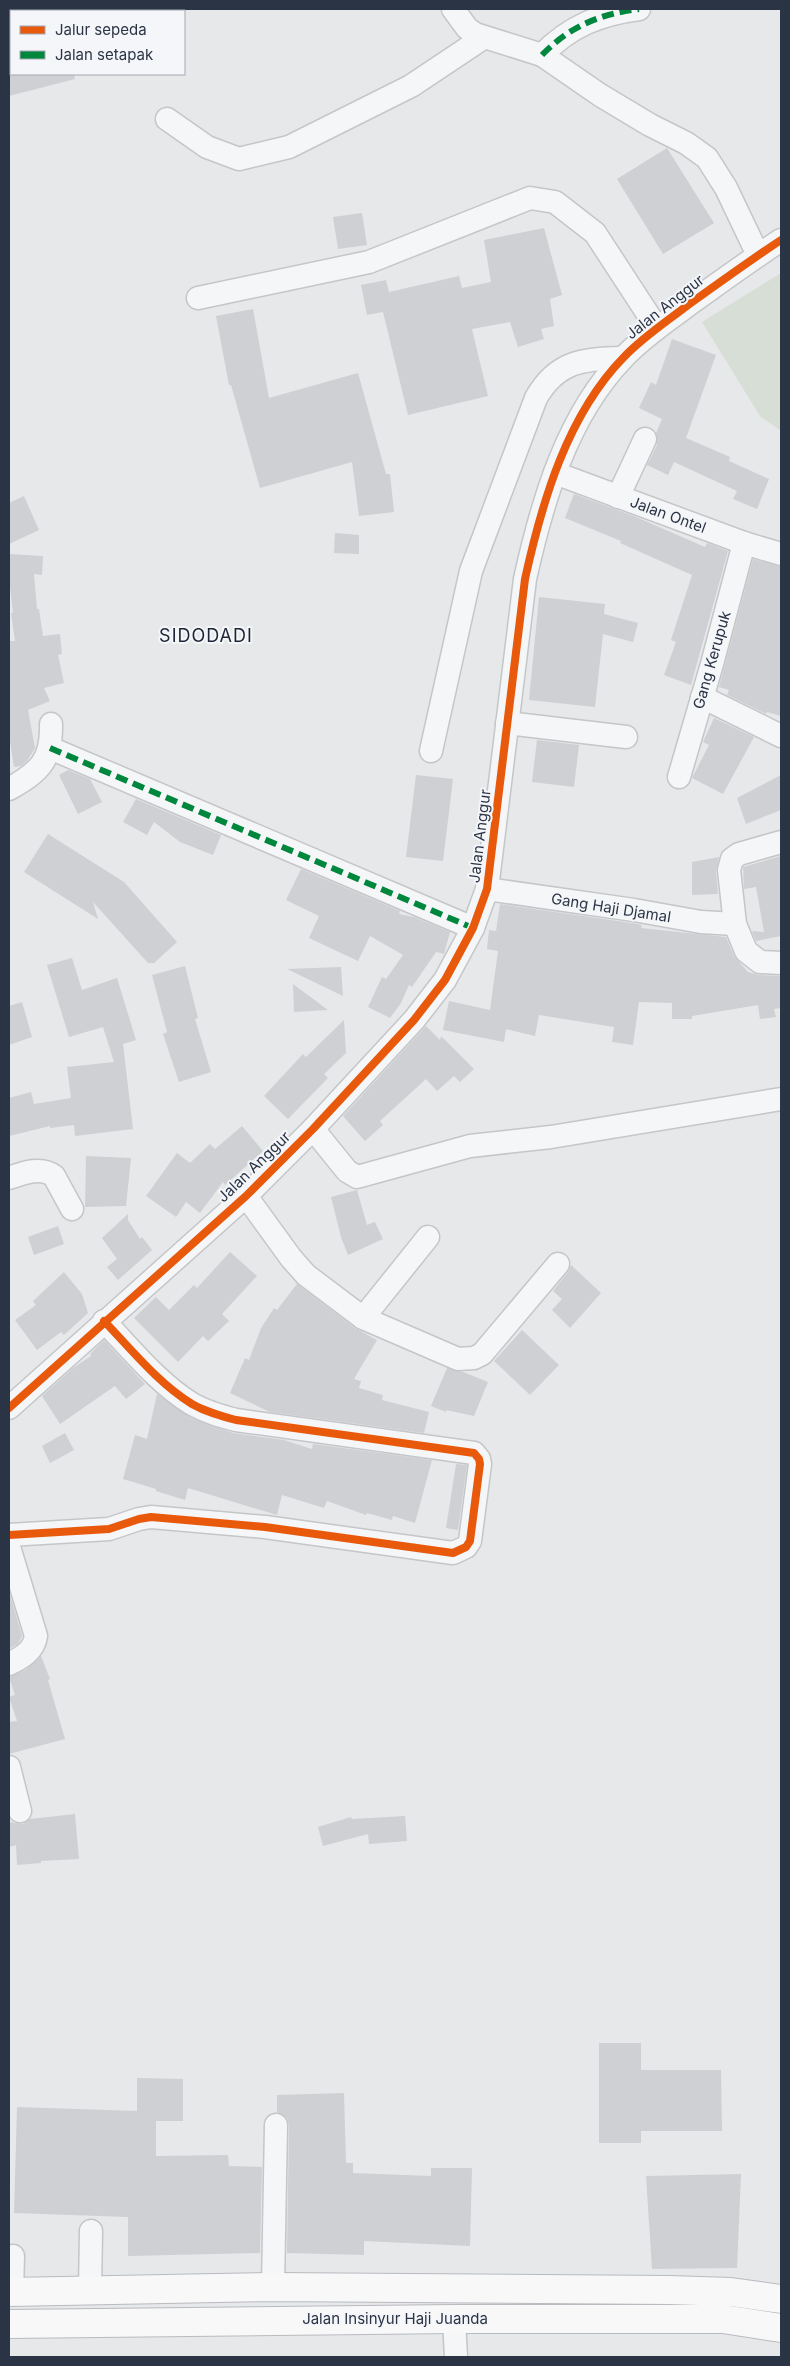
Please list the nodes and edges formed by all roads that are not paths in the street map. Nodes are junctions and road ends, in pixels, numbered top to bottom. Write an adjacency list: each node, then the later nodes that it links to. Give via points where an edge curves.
1 (454, 9): 3 (street, via 467,28)
2 (639, 9): 4 (street, via 615,12 572,29)
3 (483, 38): 4 (street); 5 (street, via 411,86 289,147 238,159 207,147)
4 (542, 55): 7 (street, via 600,95 707,158 722,180)
5 (167, 119)
6 (781, 240): 7 (street, Jalan Anggur)
7 (758, 255): 9 (street, Jalan Anggur)
8 (198, 298): 9 (street, via 369,262 530,198 555,202 594,233)
9 (657, 328): 10 (street, Jalan Anggur)
10 (622, 358): 12 (street, Jalan Anggur, via 579,421); 22 (street, via 590,359 560,369 543,384 536,398 472,571)
11 (645, 439): 13 (street)
12 (555, 473): 13 (street, Jalan Ontel); 17 (street, Jalan Anggur, via 524,579)
13 (618, 497): 14 (street, Jalan Ontel)
14 (744, 543): 15 (street, Jalan Ontel); 16 (street, Gang Kerupuk)
15 (781, 554)
16 (702, 697): 19 (street); 23 (street, Gang Kerupuk)
17 (506, 723): 20 (street); 26 (street, Jalan Anggur)
18 (51, 724): 21 (street)
19 (781, 736)
20 (626, 737)
21 (50, 748): 24 (street, via 36,772); 28 (street)
22 (430, 751)
23 (678, 777)
24 (9, 789)
25 (781, 842): 27 (street, via 740,854 729,863)
26 (487, 889): 27 (street, Gang Haji Djamal, via 701,922); 28 (street, Jalan Anggur)
27 (735, 924): 29 (street, via 753,958 769,964)
28 (473, 928): 31 (street, Jalan Anggur, via 430,1001)
29 (781, 963)
30 (781, 1099): 31 (street, via 560,1136 470,1146 357,1177 347,1171)
31 (312, 1129): 33 (street, Jalan Anggur)
32 (9, 1178): 34 (street, via 49,1172)
33 (246, 1196): 37 (street, via 306,1275); 38 (street, Jalan Anggur)
34 (72, 1209)
35 (428, 1237): 37 (street)
36 (558, 1264): 37 (street, via 482,1354 474,1358 458,1359)
37 (363, 1318)
38 (104, 1321): 39 (street, Jalan Anggur); 40 (street, via 160,1380 207,1412 236,1420 474,1453 480,1464 470,1541 466,1547 453,1553 264,1527 151,1517 109,1529)
39 (9, 1408)
40 (9, 1535)
41 (9, 1547): 42 (street, via 36,1636 27,1654)
42 (9, 1664)
43 (9, 1767): 44 (street)
44 (20, 1811)
45 (276, 2125): 48 (street)
46 (91, 2231): 49 (street)
47 (14, 2256): 50 (street)
48 (273, 2287): 49 (highway, Jalan Insinyur Haji Juanda); 51 (highway, Jalan Insinyur Haji Juanda, via 669,2290 731,2292)
49 (90, 2290): 50 (highway, Jalan Insinyur Haji Juanda)
50 (10, 2292)
51 (781, 2299)
52 (454, 2319): 53 (highway, Jalan Insinyur Haji Juanda); 54 (highway, Jalan Insinyur Haji Juanda, via 723,2319); 55 (street)
53 (9, 2324)
54 (781, 2328)
55 (456, 2357)

